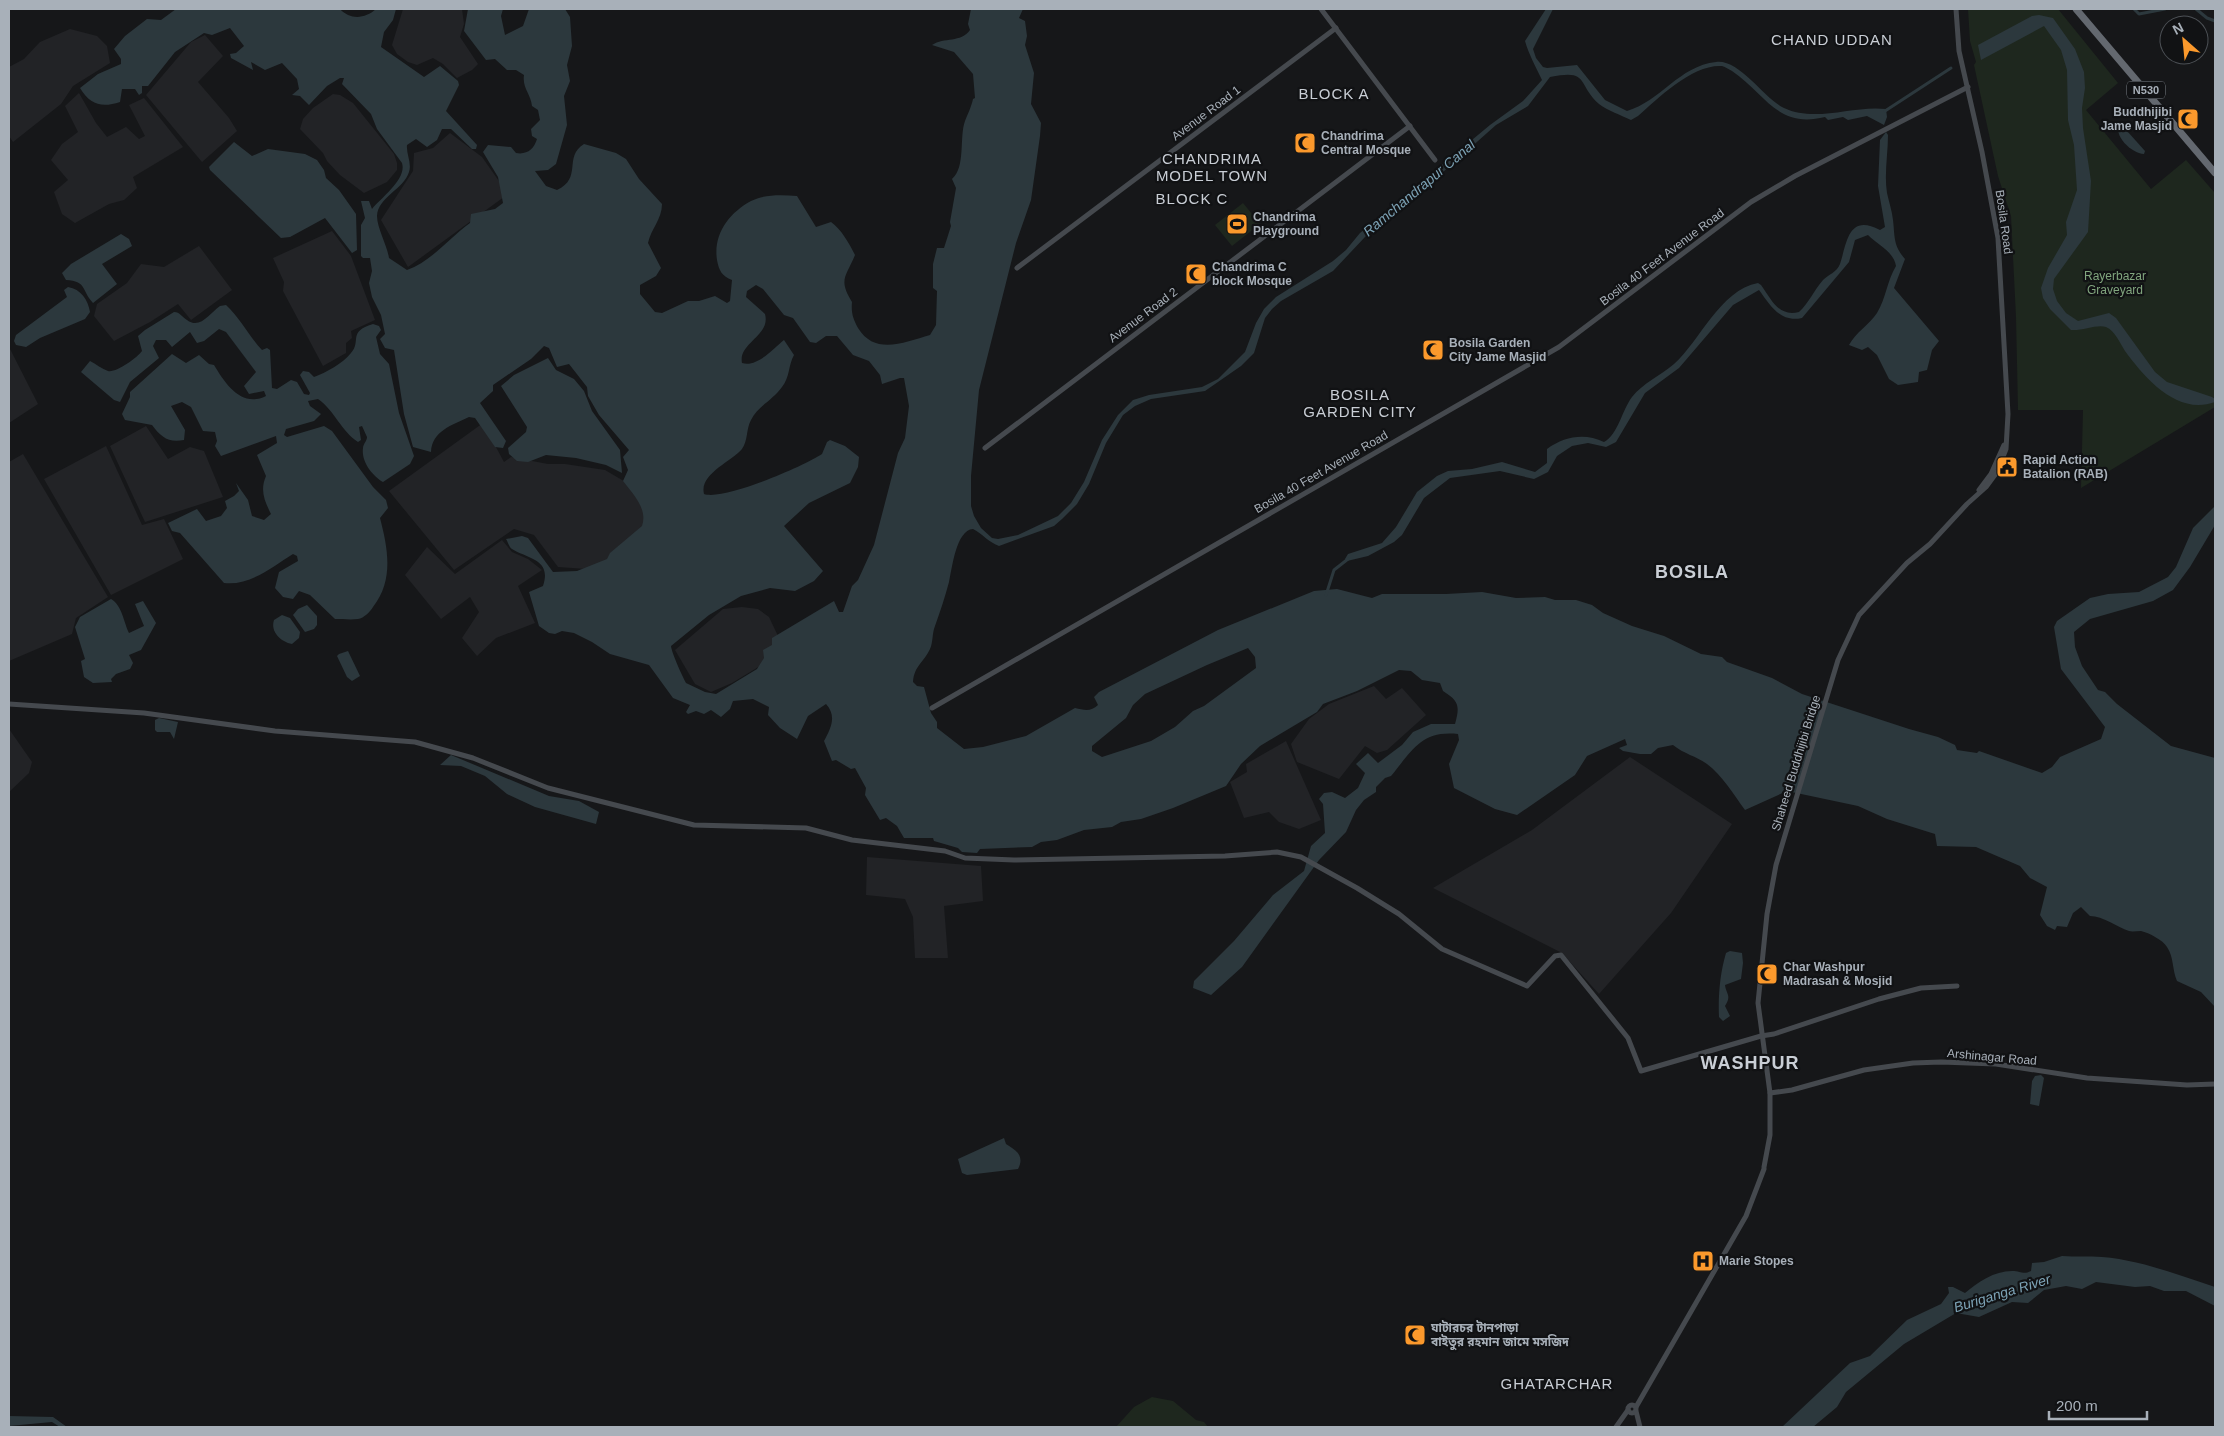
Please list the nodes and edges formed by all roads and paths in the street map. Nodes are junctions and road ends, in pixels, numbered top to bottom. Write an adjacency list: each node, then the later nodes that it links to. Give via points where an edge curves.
1 (1321, 9): 4 (street)
2 (1956, 9): 5 (street, Bosila Road, via 1957,40)
3 (2076, 9): 8 (highway, N530)
4 (1336, 28): 6 (street); 9 (street, Avenue Road 1)
5 (1968, 87): 11 (street, Bosila Road, via 1998,238 2007,440 1991,474 1973,498); 13 (street, Bosila 40 Feet Avenue Road, via 1751,202 1559,347)
6 (1410, 126): 7 (street); 10 (street, Avenue Road 2)
7 (1435, 160)
8 (2215, 172)
9 (1017, 268)
10 (985, 448)
11 (1869, 604): 15 (street, Shaheed Buddhijibi Bridge, via 1852,628 1833,674 1776,865 1758,986)
12 (9, 704): 15 (street, via 144,713 275,731 415,742 473,758 548,788 694,824 806,828 852,840 945,851 965,858 1224,856 1277,852 1301,857 1319,867 1398,914 1442,949 1527,986 1555,956 1561,955 1628,1038 1642,1071)
13 (932, 708)
14 (1957, 986): 15 (street, via 1921,988)
15 (1761, 1036): 17 (street, Shaheed Buddhijibi Bridge)
16 (2215, 1084): 17 (street, Arshinagar Road, via 2087,1078 1996,1064 1941,1062 1864,1070)
17 (1770, 1094): 18 (street, Shaheed Buddhijibi Bridge, via 1770,1135 1764,1168 1746,1216)
18 (1633, 1409): 19 (street, Shaheed Buddhijibi Bridge); 20 (street)
19 (1617, 1427)
20 (1640, 1427)

